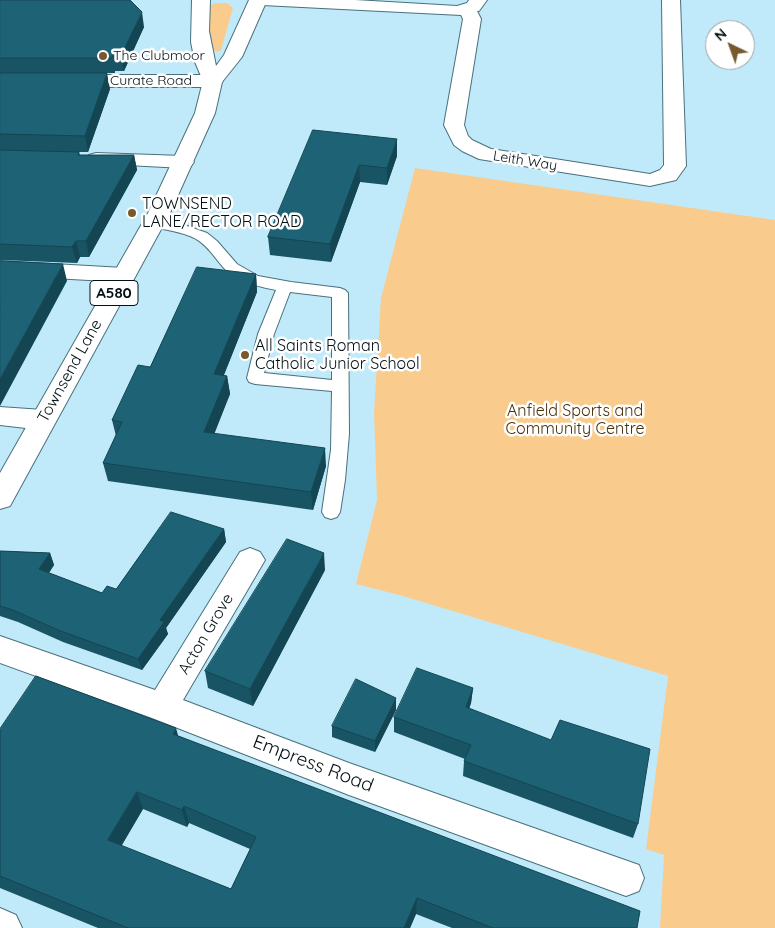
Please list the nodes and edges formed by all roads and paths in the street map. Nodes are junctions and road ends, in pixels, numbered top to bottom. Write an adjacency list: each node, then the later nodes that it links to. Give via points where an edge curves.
1 (201, 0): 7 (street, via 199,19 203,51 206,69)
2 (258, 0): 7 (street, Townsend Lane / A580, via 232,57)
3 (262, 0): 5 (street)
4 (671, 0): 5 (street, Leith Way, via 675,166 668,175 650,180 486,154 458,139 454,125)
5 (472, 5)
6 (0, 81): 7 (street, Curate Road)
7 (213, 81): 9 (street, Townsend Lane / A580, via 205,113)
8 (73, 159): 9 (street)
9 (184, 162): 10 (street, Townsend Lane / A580)
10 (153, 223): 12 (street, Townsend Lane / A580); 13 (lane, via 208,240 233,270 244,276)
11 (0, 268): 12 (street)
12 (124, 275): 16 (street, Townsend Lane / A580)
13 (285, 285): 14 (lane, via 340,292); 14 (lane, via 266,334 255,378)
14 (340, 386): 18 (lane, via 343,425)
15 (0, 416): 16 (street)
16 (43, 420): 17 (street, Townsend Lane / A580)
17 (0, 498)
18 (331, 512)
19 (250, 560): 21 (street, Acton Grove)
20 (0, 649): 21 (street, Empress Road)
21 (162, 707): 22 (street, Empress Road, via 349,779)
22 (626, 878)

